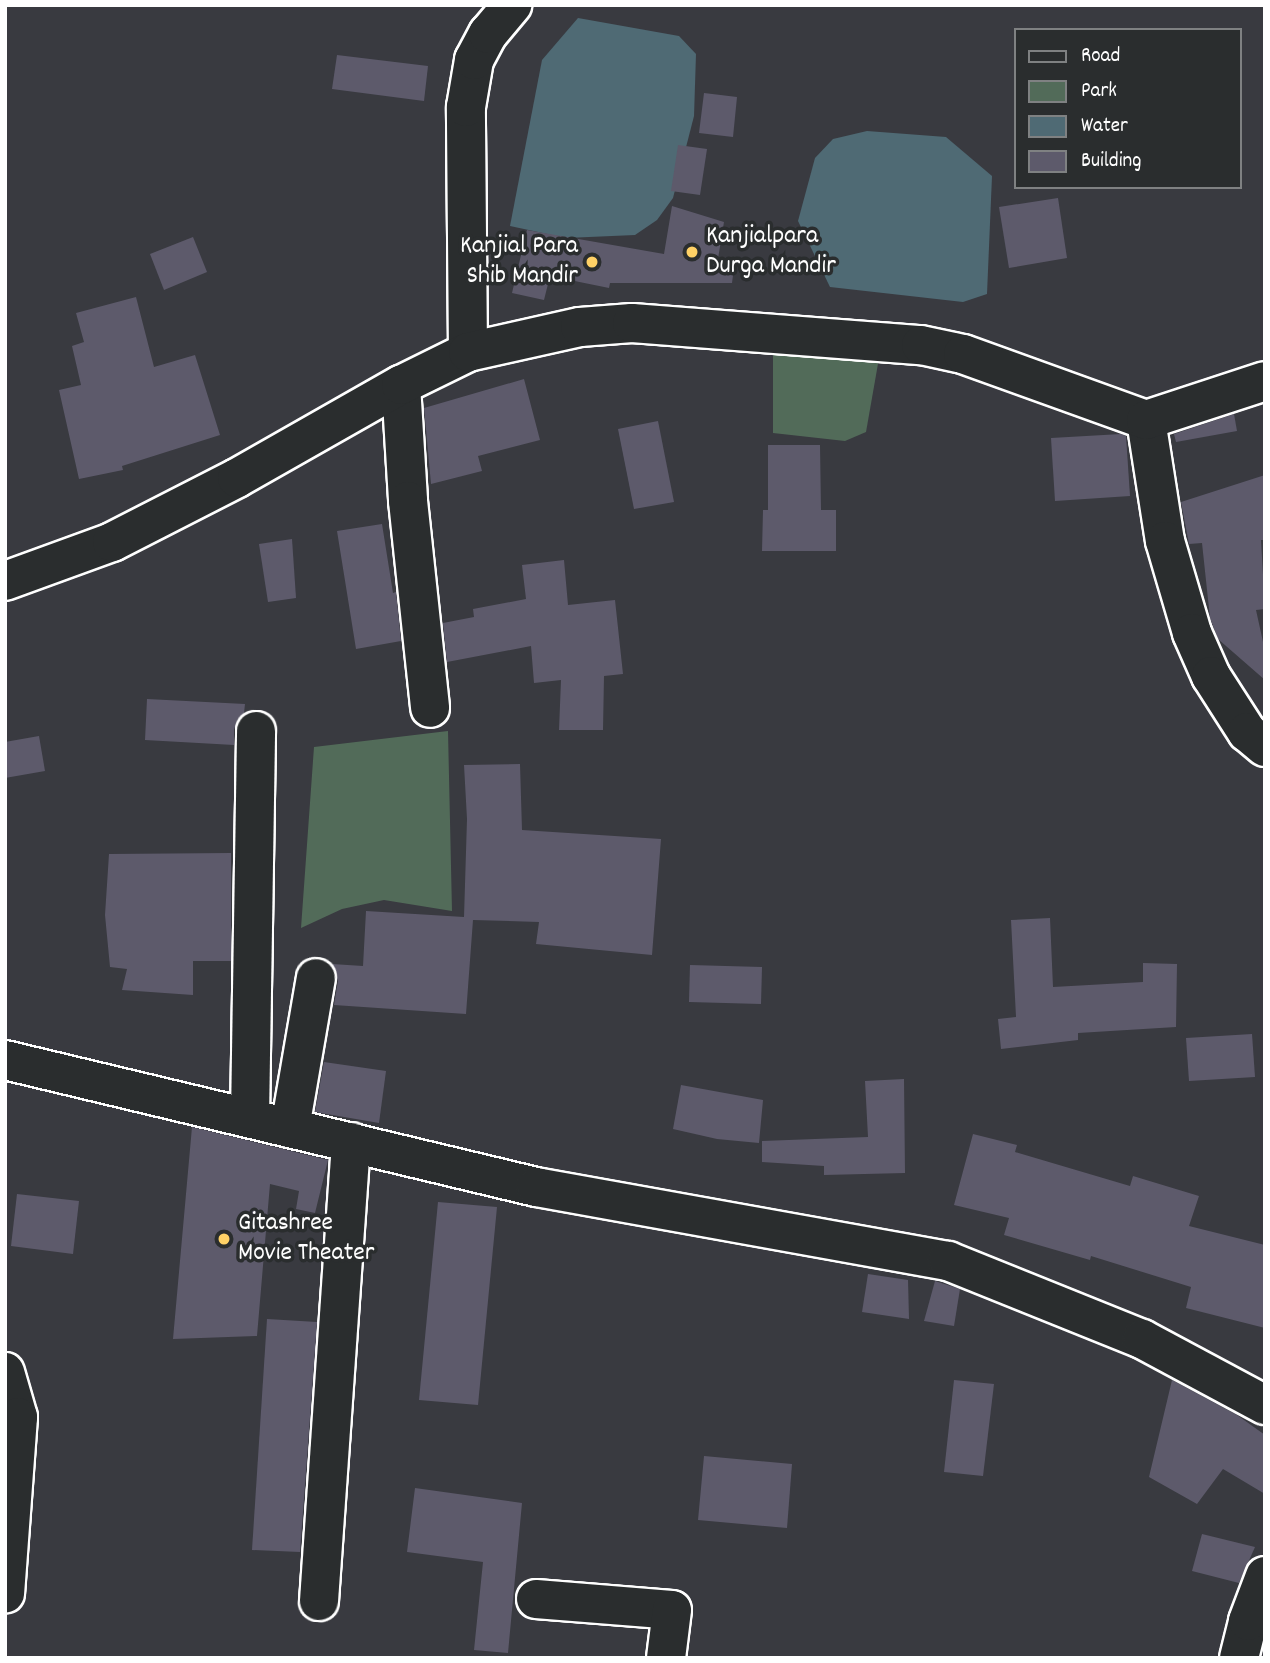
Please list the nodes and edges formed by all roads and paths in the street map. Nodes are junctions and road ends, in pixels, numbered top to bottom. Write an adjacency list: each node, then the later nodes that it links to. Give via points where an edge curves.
1 (512, 5): 2 (street, via 474,60 466,107)
2 (468, 352): 4 (street); 5 (street, via 580,327 632,323 921,345 963,354)
3 (1265, 381): 5 (street)
4 (401, 385): 6 (street, via 112,542); 7 (street)
5 (1146, 420): 9 (street, via 1166,541 1192,633 1211,676 1247,732)
6 (5, 581)
7 (430, 708)
8 (256, 731): 12 (street)
9 (1265, 747)
10 (316, 978): 13 (street)
11 (6, 1066): 12 (street)
12 (250, 1118): 13 (street)
13 (290, 1128): 14 (street)
14 (351, 1142): 16 (street, via 536,1187 948,1261 1142,1339); 20 (street)
15 (5, 1372): 18 (street, via 18,1417)
16 (1265, 1405)
17 (1265, 1576): 22 (street)
18 (5, 1594)
19 (536, 1599): 21 (street, via 672,1611)
20 (319, 1601)
21 (666, 1658)
22 (1239, 1658)

